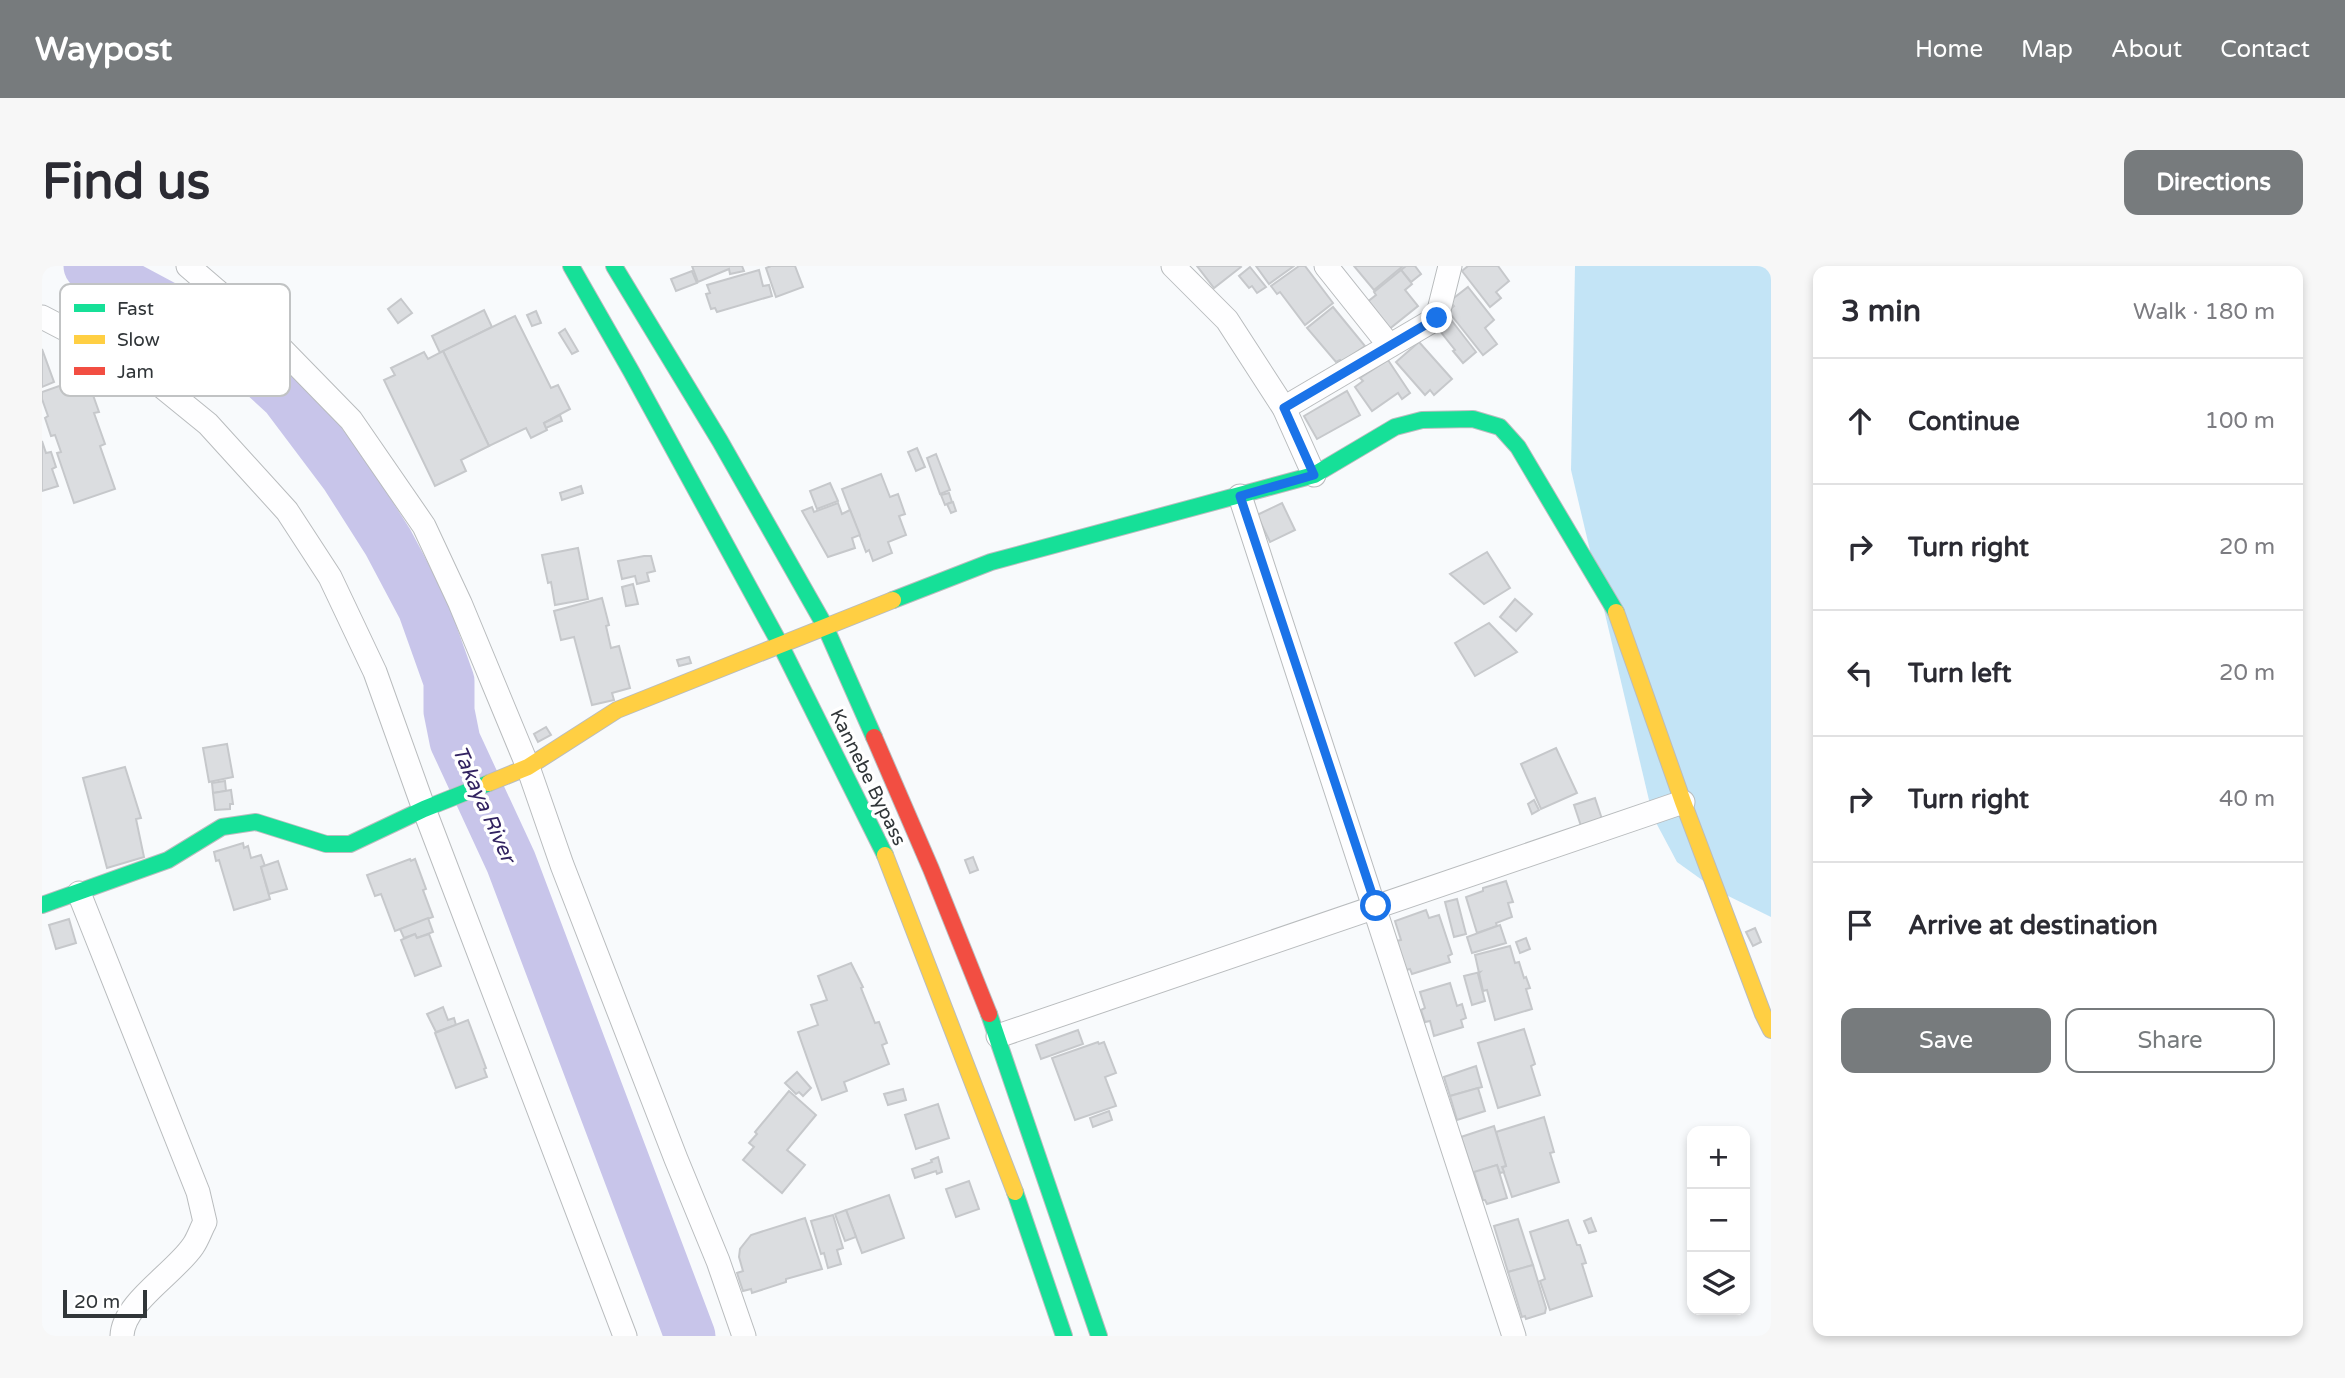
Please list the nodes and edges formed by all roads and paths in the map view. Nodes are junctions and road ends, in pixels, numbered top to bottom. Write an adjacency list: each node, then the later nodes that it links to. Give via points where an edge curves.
1 (188, 266): 7 (street)
2 (570, 266): 17 (main road, Kannebe Bypass)
3 (614, 266): 16 (main road, Kannebe Bypass)
4 (1172, 266): 13 (street, via 1227,320)
5 (1326, 266): 10 (street)
6 (1450, 266): 10 (street, via 1437,318)
7 (209, 284)
8 (42, 317): 9 (street)
9 (60, 326)
10 (1390, 345): 13 (street)
11 (290, 358): 18 (street, via 351,420 424,526 465,615)
12 (174, 396): 20 (street, via 208,424 287,511 330,577 375,672)
13 (1284, 408): 14 (street)
14 (1314, 475): 15 (main road); 19 (main road, via 1395,427 1422,420 1473,419 1500,427 1518,447 1616,611)
15 (1240, 496): 16 (main road, via 991,562); 23 (street)
16 (825, 626): 17 (main road); 25 (main road, Kannebe Bypass)
17 (780, 644): 18 (main road, via 617,709); 29 (main road, Kannebe Bypass, via 883,850 1015,1191)
18 (520, 770): 20 (main road); 28 (street, via 562,865)
19 (1683, 802): 23 (street); 24 (main road)
20 (427, 808): 21 (main road, via 350,844 326,844 256,822 222,827 168,860); 27 (street)
21 (79, 892): 22 (main road); 26 (street, via 198,1192 205,1222 193,1247 134,1308 122,1326)
22 (42, 905)
23 (1376, 906): 25 (street); 31 (street)
24 (1771, 1030)
25 (998, 1036): 30 (main road, Kannebe Bypass)
26 (122, 1336)
27 (625, 1336)
28 (744, 1336)
29 (1064, 1336)
30 (1099, 1336)
31 (1514, 1336)

